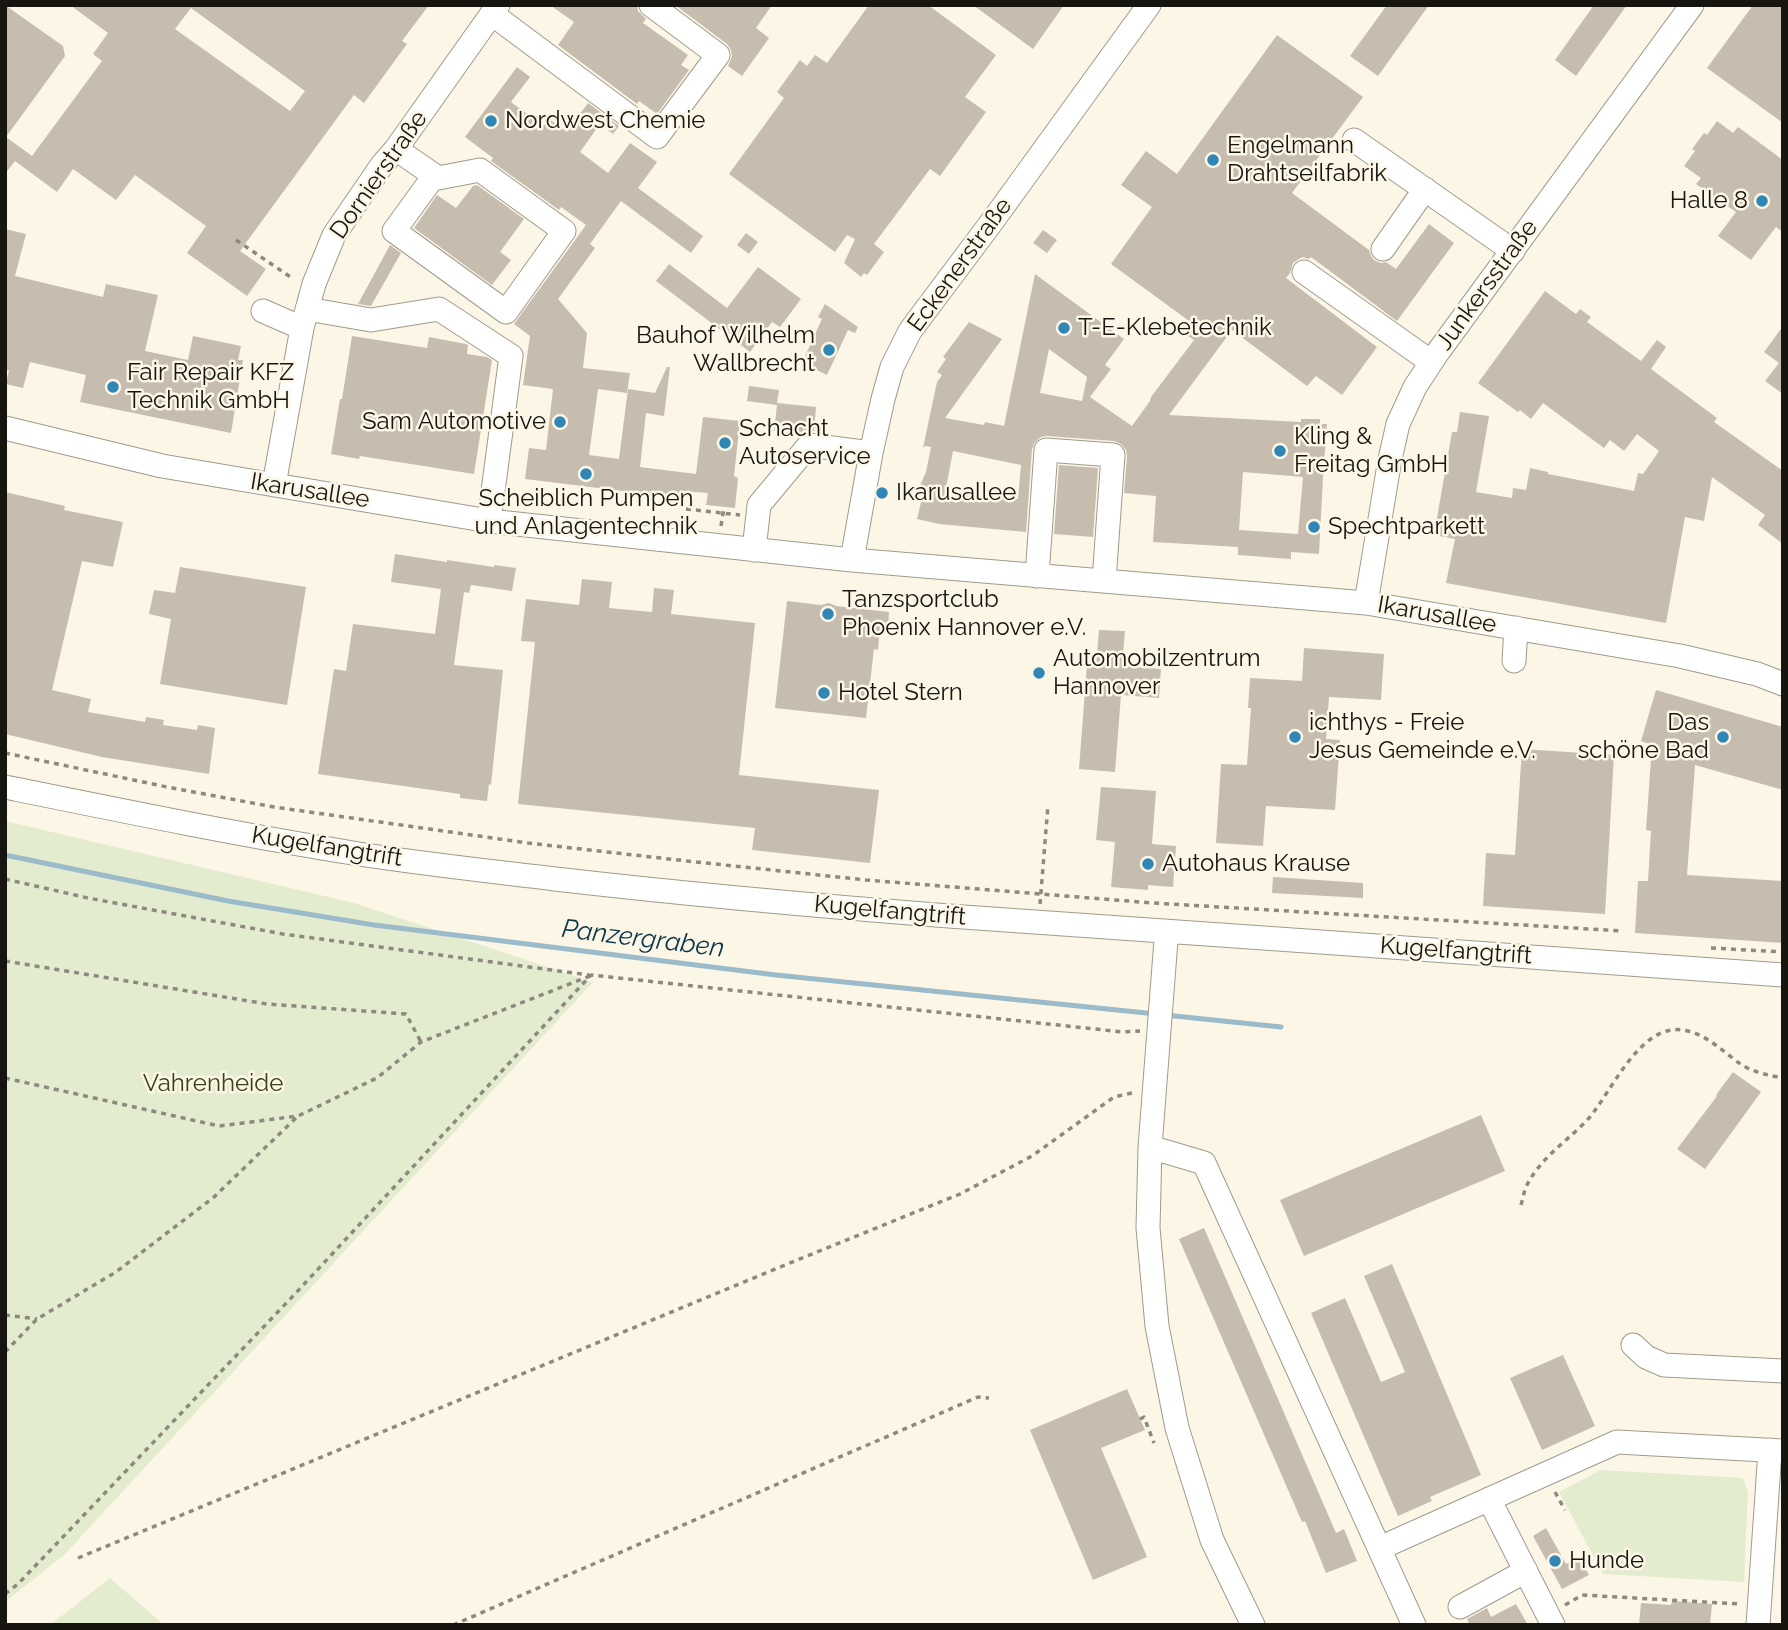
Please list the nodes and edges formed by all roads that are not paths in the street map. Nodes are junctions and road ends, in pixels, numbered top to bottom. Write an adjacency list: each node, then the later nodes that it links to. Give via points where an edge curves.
1 (651, 5): 4 (street, via 718,55 657,136)
2 (1149, 5): 16 (street, Eckenerstraße, via 910,331 892,367)
3 (1692, 5): 10 (street, Junkersstraße)
4 (495, 10): 6 (street, Dornierstraße)
5 (1354, 140): 8 (street)
6 (396, 149): 7 (street); 13 (street, Dornierstraße, via 334,235)
7 (434, 176): 7 (street, via 480,170 564,231 506,312 394,231)
8 (1425, 190): 9 (street); 10 (street)
9 (1383, 249)
10 (1513, 251): 14 (street, Junkersstraße)
11 (1304, 272): 14 (street)
12 (263, 311): 13 (street)
13 (304, 318): 17 (street, Dornierstraße); 18 (street, via 371,320 439,309 511,356)
14 (1431, 362): 23 (street, Junkersstraße, via 1398,424)
15 (5, 428): 17 (street, Ikarusallee, via 145,463)
16 (870, 453): 19 (street, via 809,445 759,505); 20 (street, Eckenerstraße)
17 (274, 485): 18 (street, Ikarusallee)
18 (489, 521): 19 (street, Ikarusallee)
19 (754, 550): 20 (street, Ikarusallee)
20 (852, 560): 21 (street, Ikarusallee)
21 (1037, 576): 22 (street, Ikarusallee); 22 (street, via 1046,450 1113,455)
22 (1104, 581): 23 (street, Ikarusallee)
23 (1366, 603): 24 (street, Ikarusallee)
24 (1516, 628): 25 (street); 26 (street, Ikarusallee, via 1680,656)
25 (1514, 661)
26 (1783, 684)
27 (5, 787): 28 (street, Kugelfangtrift, via 191,825 477,870 830,907)
28 (1165, 932): 29 (street, Kugelfangtrift); 30 (street)
29 (1783, 975)
30 (1150, 1147): 35 (street, via 1204,1163); 41 (street, via 1148,1228 1157,1326 1177,1428 1212,1540)
31 (1633, 1345): 32 (street, via 1664,1365)
32 (1783, 1371)
33 (1777, 1451): 34 (street, via 1617,1443); 37 (street)
34 (1489, 1499): 35 (street); 36 (street)
35 (1380, 1548): 42 (street)
36 (1526, 1571): 38 (street); 40 (street)
37 (1772, 1577): 39 (street)
38 (1460, 1607)
39 (1759, 1615)
40 (1551, 1620)
41 (1253, 1625)
42 (1414, 1625)

